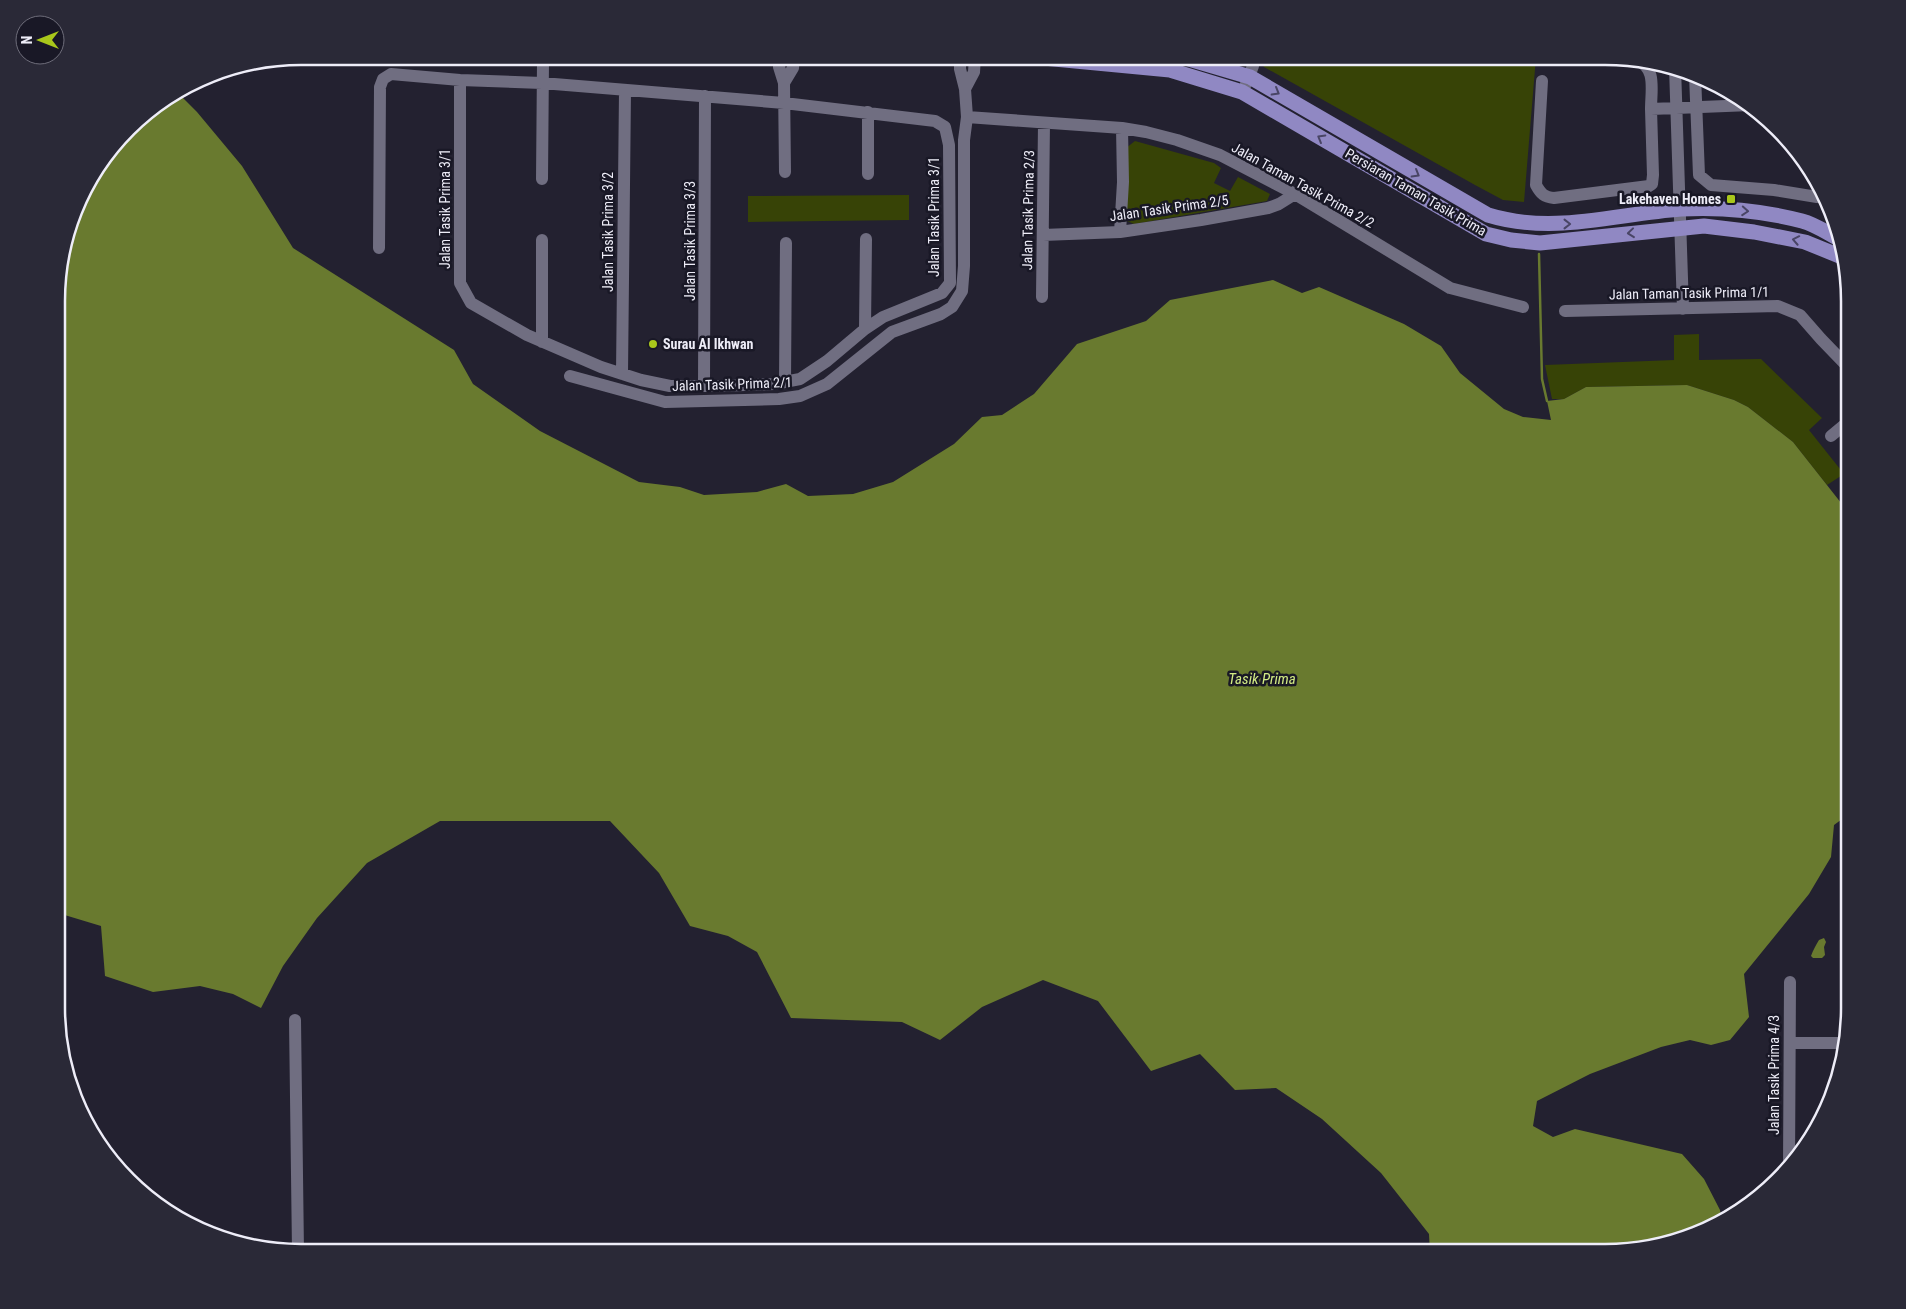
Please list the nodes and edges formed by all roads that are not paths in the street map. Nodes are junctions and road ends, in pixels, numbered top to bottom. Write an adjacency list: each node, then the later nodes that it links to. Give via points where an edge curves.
1 (543, 65): 14 (street)
2 (779, 65): 15 (street)
3 (793, 65): 15 (street)
4 (960, 65): 17 (street, Jalan Tasik Prima 2/1)
5 (974, 65): 17 (street, Jalan Tasik Prima 2/1)
6 (1121, 65): 19 (main road, Persiaran Taman Tasik Prima, via 1170,70)
7 (1209, 65): 11 (main road, Persiaran Taman Tasik Prima)
8 (1252, 65): 11 (street)
9 (1649, 70): 25 (street)
10 (1675, 76): 24 (street)
11 (1250, 77): 19 (street); 35 (main road, Persiaran Taman Tasik Prima, one-way to 35, via 1488,215 1506,221 1577,224)
12 (460, 80): 14 (street, Jalan Tasik Prima 3/1); 43 (street, Jalan Tasik Prima 3/1, via 391,74 380,87); 50 (street, Jalan Tasik Prima 3/1, via 460,283 471,303)
13 (1542, 81): 25 (street, via 1536,185 1542,196 1554,198 1652,184)
14 (542, 83): 18 (street, Jalan Tasik Prima 3/1); 32 (street)
15 (784, 83): 21 (street)
16 (1695, 83): 23 (street)
17 (965, 90): 27 (street, Jalan Tasik Prima 2/1)
18 (624, 91): 20 (street, Jalan Tasik Prima 3/1); 52 (street, Jalan Tasik Prima 3/2)
19 (1242, 92): 36 (main road, Persiaran Taman Tasik Prima, one-way to 19, via 1540,243 1486,234)
20 (706, 96): 21 (street, Jalan Tasik Prima 3/1); 55 (street, Jalan Tasik Prima 3/3)
21 (784, 103): 26 (street, Jalan Tasik Prima 3/1); 30 (street)
22 (1737, 106): 23 (street)
23 (1696, 107): 24 (street); 34 (street, via 1699,175 1712,185)
24 (1676, 108): 25 (street); 35 (street)
25 (1651, 109)
26 (868, 112): 31 (street); 49 (street, Jalan Tasik Prima 3/1, via 926,119 945,127 949,145 950,283 942,293 883,317)
27 (967, 117): 28 (street, Jalan Taman Tasik Prima 2/2); 53 (street, Jalan Tasik Prima 2/1, via 962,291 952,307 892,332 826,384 800,396 665,402)
28 (1044, 123): 29 (street, Jalan Taman Tasik Prima 2/2); 38 (street, Jalan Tasik Prima 2/3)
29 (1122, 128): 33 (street, Jalan Taman Tasik Prima 2/2, via 1177,140 1220,155); 37 (street)
30 (785, 172)
31 (868, 174)
32 (542, 180)
33 (1295, 194): 37 (street, Jalan Tasik Prima 2/5, via 1268,208); 46 (street, Jalan Taman Tasik Prima 2/2, via 1450,288)
34 (1816, 195)
35 (1679, 210): 36 (street); 39 (main road, Persiaran Taman Tasik Prima, one-way to 39, via 1707,208 1755,212 1804,222)
36 (1680, 228): 44 (main road, Persiaran Taman Tasik Prima, one-way to 36, via 1805,242 1754,232 1704,226); 47 (street)
37 (1120, 232): 38 (street, Jalan Tasik Prima 2/5)
38 (1043, 235): 45 (street, Jalan Tasik Prima 2/3)
39 (1831, 235)
40 (866, 239): 49 (street)
41 (542, 240): 50 (street)
42 (786, 243): 54 (street)
43 (379, 248)
44 (1836, 255)
45 (1042, 297)
46 (1523, 307)
47 (1683, 308): 48 (street, Jalan Taman Tasik Prima 1/1); 51 (street, Jalan Taman Tasik Prima 1/1, via 1778,306 1800,315)
48 (1565, 311)
49 (865, 328): 54 (street, Jalan Tasik Prima 3/1, via 827,361 800,379)
50 (542, 342): 52 (street, Jalan Tasik Prima 3/1)
51 (1841, 360)
52 (622, 374): 55 (street, Jalan Tasik Prima 3/1, via 670,386)
53 (570, 376)
54 (785, 382): 55 (street, Jalan Tasik Prima 3/1)
55 (704, 386)
56 (1841, 428): 57 (street)
57 (1831, 436)
58 (1790, 982): 60 (street, Jalan Tasik Prima 4/3)
59 (295, 1020): 63 (street)
60 (1790, 1043): 61 (street); 62 (street, Jalan Tasik Prima 4/3)
61 (1838, 1043)
62 (1789, 1155)
63 (298, 1244)

